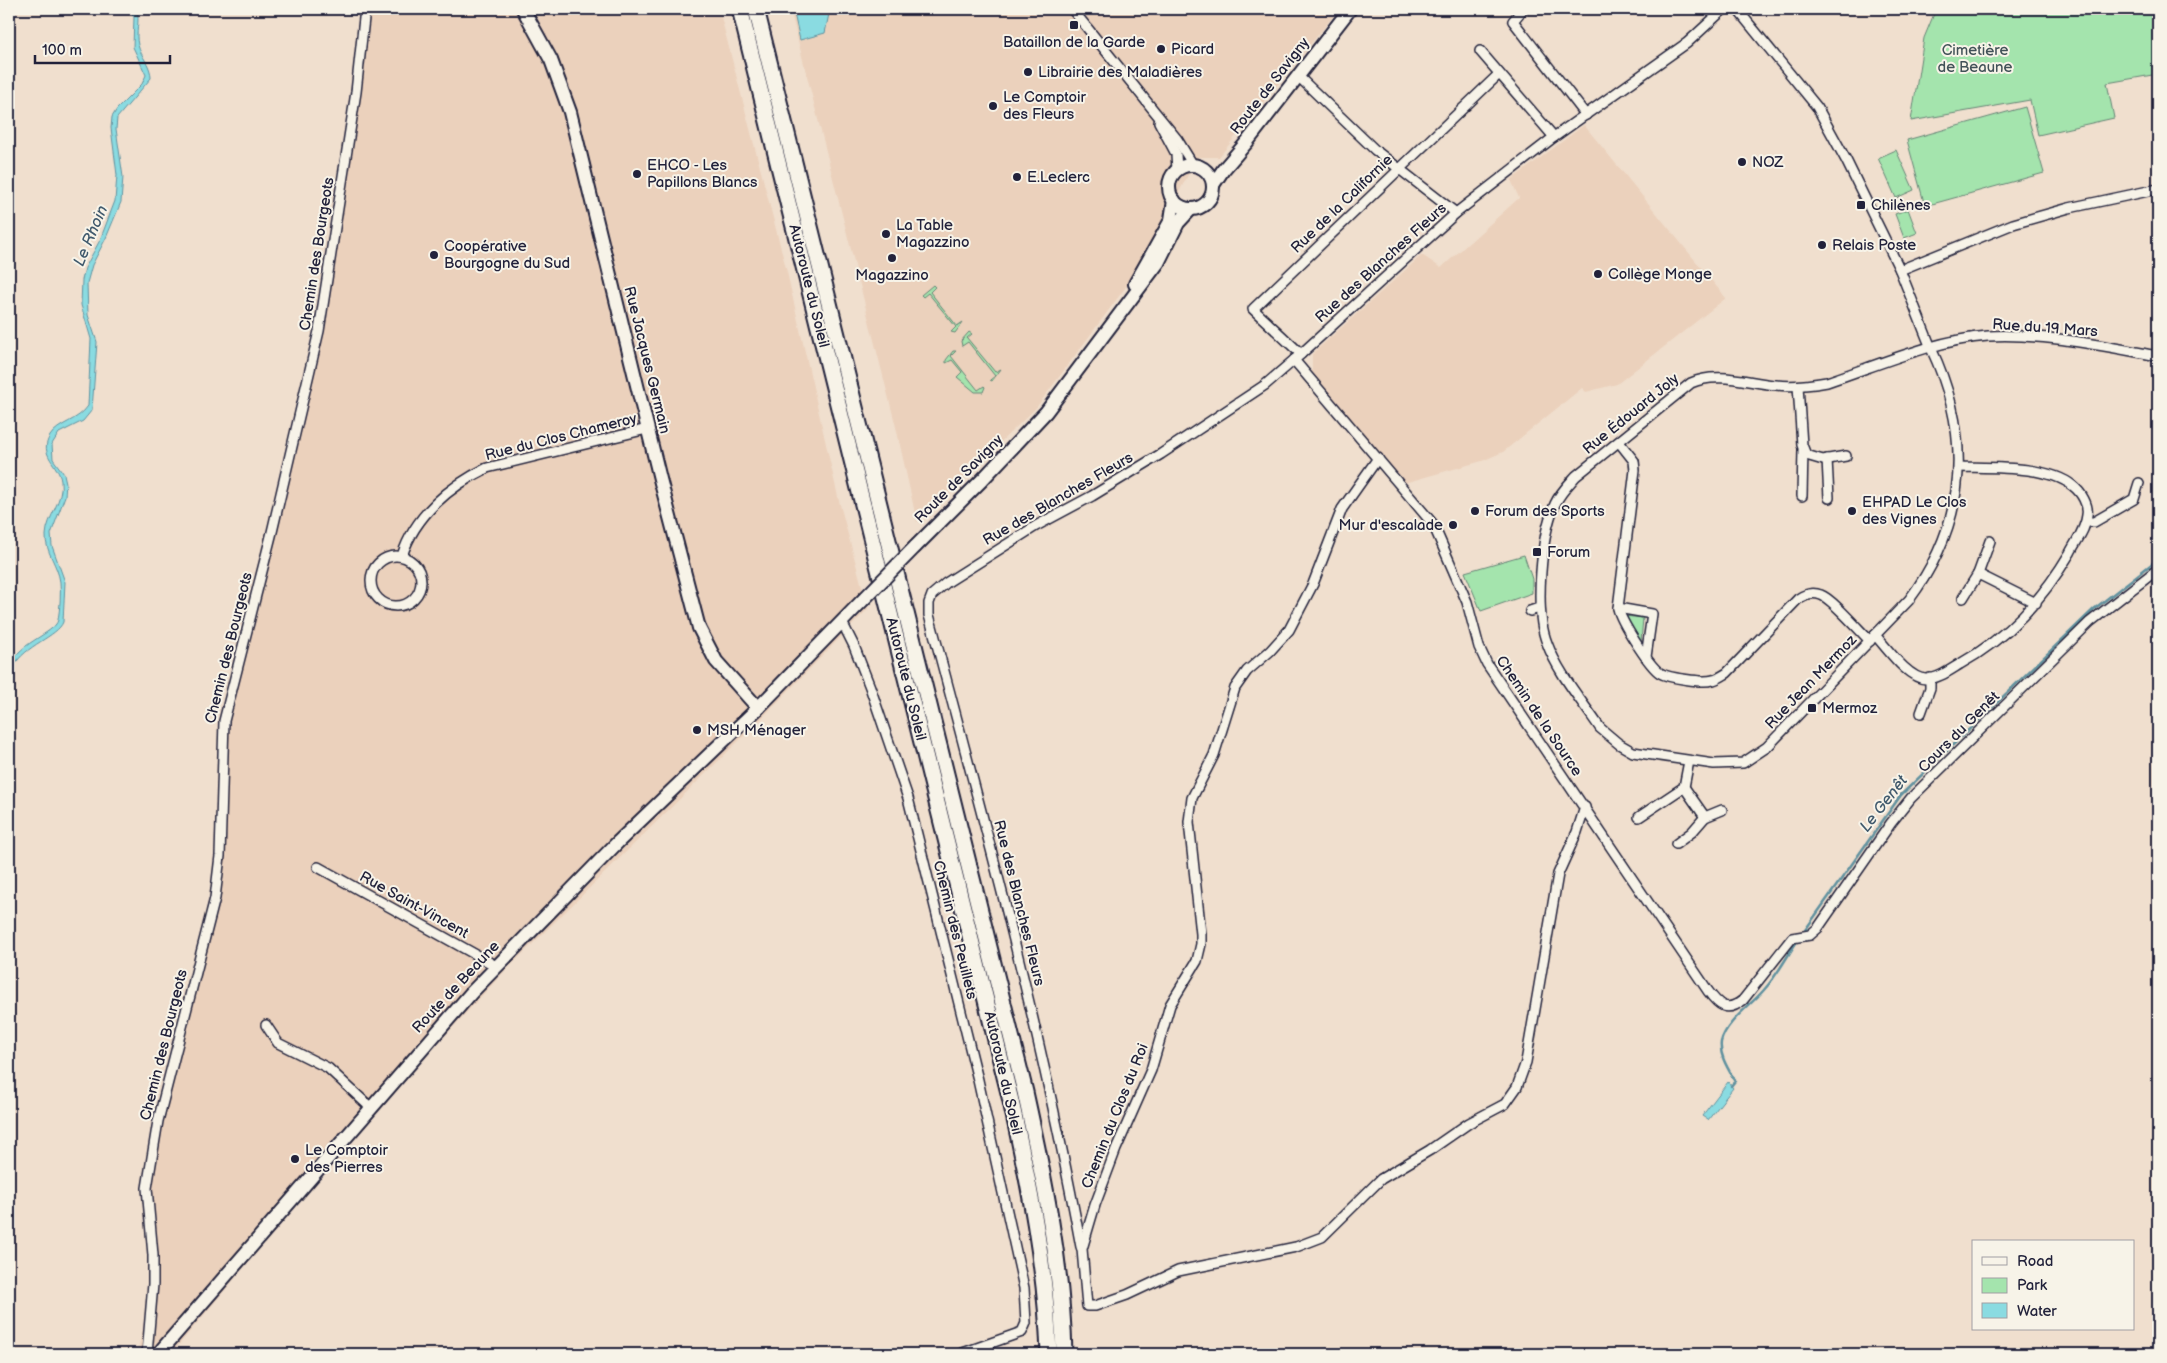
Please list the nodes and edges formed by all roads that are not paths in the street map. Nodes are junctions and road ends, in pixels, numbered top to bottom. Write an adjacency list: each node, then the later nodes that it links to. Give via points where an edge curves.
1 (365, 9): 71 (street, Chemin des Bourgeots, via 356,92 319,330 224,721 220,856 215,898 151,1155 147,1188 153,1284)
2 (524, 9): 31 (main road, Rue Jacques Germain, via 546,49 566,99)
3 (740, 9): 74 (highway, Autoroute du Soleil, via 1014,1116 1038,1238)
4 (756, 9): 75 (highway, Autoroute du Soleil, via 1026,1100 1053,1237 1062,1306)
5 (1072, 9): 13 (street)
6 (1350, 9): 12 (main road, Route de Savigny)
7 (1524, 9): 14 (street, via 1513,21)
8 (1724, 9): 14 (street, Rue des Blanches Fleurs, via 1687,43)
9 (1737, 9): 26 (street, Rue Jean Mermoz, via 1817,107)
10 (1480, 51): 11 (street)
11 (1499, 74): 15 (street); 18 (street, Rue de la Californie)
12 (1298, 76): 16 (main road, Route de Savigny); 18 (street)
13 (1155, 112): 17 (street); 19 (street, via 1176,154)
14 (1586, 115): 15 (street, Rue des Blanches Fleurs)
15 (1554, 137): 24 (street, Rue des Blanches Fleurs)
16 (1233, 158): 17 (main road, Route de Savigny); 20 (main road, Route de Savigny)
17 (1198, 166): 19 (main road, via 1187,165); 20 (main road, via 1211,176)
18 (1399, 169): 24 (street); 29 (street, Rue de la Californie, via 1253,309)
19 (1176, 170): 22 (main road, via 1169,185)
20 (1213, 185): 23 (main road, via 1209,201)
21 (2158, 189): 26 (street, via 2013,224)
22 (1174, 200): 23 (main road); 25 (main road, Route de Savigny)
23 (1191, 209): 25 (main road, Route de Savigny, via 1178,223)
24 (1456, 213): 29 (street, Rue des Blanches Fleurs)
25 (1165, 249): 51 (main road, Route de Savigny, bridge, via 1135,296 1036,424)
26 (1900, 270): 27 (street, Rue Jean Mermoz)
27 (1931, 348): 28 (street, Rue du 19 Mars, via 1973,338 2016,337 2079,342); 30 (street, Rue Édouard Joly, via 1827,382); 37 (street, Rue Jean Mermoz, via 1953,411)
28 (2158, 356)
29 (1298, 357): 35 (street, Chemin de la Source); 70 (street, Rue des Blanches Fleurs, via 1250,396 1161,454 1036,526 946,583 932,595 929,603 929,615 1030,1001)
30 (1798, 386): 32 (street, Rue Édouard Joly, via 1723,378 1700,379 1678,392); 33 (street)
31 (647, 429): 43 (street, Rue du Clos Chameroy, via 487,468 467,478 420,520); 56 (main road, Rue Jacques Germain, via 702,638 716,661)
32 (1619, 442): 48 (street, Rue Édouard Joly, via 1576,476 1555,504 1548,528); 49 (street, via 1634,461 1636,470)
33 (1803, 450): 36 (street, via 1806,455); 39 (street)
34 (1846, 456): 36 (street)
35 (1378, 458): 60 (street, Chemin de la Source, via 1437,530 1479,628 1480,647 1487,664); 70 (street, Chemin du Clos du Roi, via 1342,509 1313,584 1289,630 1246,671 1235,688 1214,755 1192,798 1189,822 1201,934 1200,952 1194,968 1170,1005 1152,1070 1103,1182)
36 (1827, 459): 40 (street)
37 (1959, 467): 41 (street, via 2007,468 2063,479 2082,496 2088,513); 52 (street, Rue Jean Mermoz, via 1952,512 1928,572 1909,600)
38 (2139, 483): 41 (street, via 2134,499 2094,522)
39 (1802, 496)
40 (1829, 498)
41 (2086, 522): 47 (street, via 2055,578)
42 (1990, 541): 45 (street)
43 (402, 556): 43 (street, via 384,558 372,572 373,590 380,600 397,606 408,603 420,589 421,577 417,566)
44 (2158, 569): 67 (street, Cours du Genêt, via 2090,622 1911,798 1818,928 1810,935 1787,942 1743,1000)
45 (1978, 574): 46 (street); 47 (street)
46 (1963, 598)
47 (2036, 603): 55 (street, via 2002,637 1944,674)
48 (1539, 608): 50 (street); 58 (street, Rue Jean Mermoz, via 1542,628 1554,658 1600,728 1633,752)
49 (1618, 608): 53 (street); 53 (street, via 1652,614)
50 (1530, 612)
51 (842, 622): 54 (main road, Route de Savigny); 73 (street, Chemin des Peuillets, via 864,671 899,770 920,845 978,1080 1024,1288 1026,1323 1022,1332)
52 (1873, 638): 53 (street, via 1825,597 1807,594 1798,599 1718,679 1706,681 1666,676 1655,669); 55 (street, via 1908,671 1920,678); 58 (street, Rue Jean Mermoz, via 1756,756 1743,763 1729,765)
53 (1646, 657)
54 (801, 664): 56 (main road, Route de Beaune)
55 (1930, 678): 57 (street)
56 (758, 708): 66 (main road, Route de Beaune, via 641,819)
57 (1921, 713)
58 (1689, 761): 59 (street)
59 (1684, 787): 62 (street); 63 (street)
60 (1585, 807): 67 (street, Chemin de la Source, via 1708,991 1717,1003); 70 (street, Chemin du Clos du Roi, via 1558,874 1526,1062 1517,1087 1505,1104 1386,1176 1322,1237 1296,1247 1178,1272 1095,1306 1087,1306)
61 (1722, 810): 62 (street)
62 (1705, 816): 64 (street)
63 (1639, 817)
64 (1676, 844)
65 (318, 867): 66 (street, Rue Saint-Vincent)
66 (496, 966): 69 (main road, Route de Beaune)
67 (1726, 1007)
68 (266, 1026): 69 (street, via 278,1043 328,1068)
69 (370, 1107): 72 (main road, Route de Beaune)
70 (1082, 1249)
71 (147, 1354)
72 (158, 1354)
73 (960, 1354)
74 (1048, 1354)
75 (1064, 1354)

